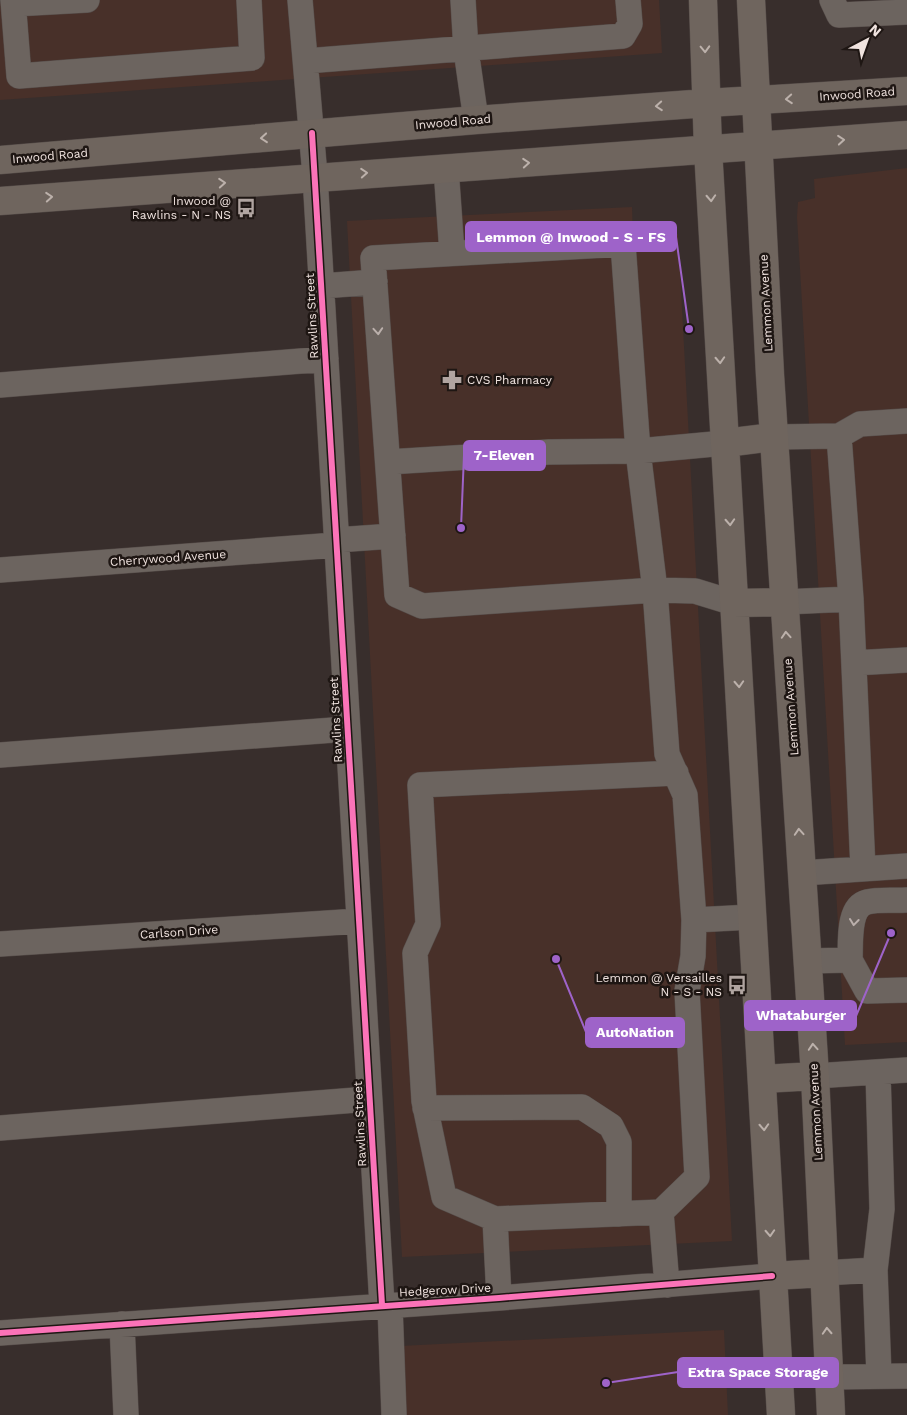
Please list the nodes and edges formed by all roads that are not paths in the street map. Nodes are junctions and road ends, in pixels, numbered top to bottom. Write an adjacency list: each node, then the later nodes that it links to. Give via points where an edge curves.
1 (87, 0): 9 (street)
2 (249, 0): 9 (street, via 252,58 19,76)
3 (300, 0): 12 (street, Rawlins Street)
4 (463, 0): 11 (street)
5 (628, 0): 11 (street, via 630,24 623,36)
6 (703, 0): 15 (main road, one-way to 15)
7 (751, 0): 14 (main road, Lemmon Avenue)
8 (832, 0): 10 (street, via 838,15)
9 (13, 2)
10 (907, 12)
11 (466, 50): 12 (street); 16 (street)
12 (306, 61): 17 (street, Rawlins Street)
13 (907, 91): 14 (main road, Inwood Road, one-way to 14)
14 (755, 101): 15 (main road, Inwood Road); 19 (main road, Lemmon Avenue)
15 (707, 102): 16 (main road, Inwood Road, one-way to 16); 20 (main road)
16 (476, 120): 17 (main road, Inwood Road)
17 (312, 133): 21 (main road, Inwood Road, one-way to 21); 23 (street, Rawlins Street)
18 (907, 135): 19 (main road, one-way to 18)
19 (757, 146): 20 (main road); 32 (main road, Lemmon Avenue)
20 (708, 149): 22 (main road, one-way to 20); 33 (main road, one-way to 33)
21 (0, 160)
22 (446, 168): 23 (main road, one-way to 22); 25 (street)
23 (316, 176): 24 (main road, one-way to 23); 27 (street, Rawlins Street)
24 (0, 201)
25 (452, 253): 26 (street, via 373,258); 34 (street, via 623,244)
26 (375, 282): 27 (street); 35 (street, one-way to 35)
27 (322, 286): 28 (street, Rawlins Street)
28 (326, 359): 29 (street); 37 (street, Rawlins Street)
29 (0, 385)
30 (907, 421): 31 (street, via 860,424)
31 (839, 436): 32 (street); 40 (street)
32 (774, 437): 33 (main road); 41 (main road, Lemmon Avenue)
33 (725, 443): 34 (street); 42 (main road, one-way to 42)
34 (638, 451): 35 (street, via 549,452); 39 (street)
35 (388, 462): 36 (street)
36 (393, 536): 37 (street, Cherrywood Avenue); 39 (street, via 397,595 422,606)
37 (336, 543): 38 (street, Cherrywood Avenue); 45 (street, Rawlins Street)
38 (0, 570)
39 (655, 590): 42 (street, via 694,591); 47 (street, via 667,754)
40 (851, 599): 41 (street); 44 (street)
41 (784, 602): 42 (main road); 50 (main road, Lemmon Avenue, one-way to 41)
42 (734, 603): 52 (main road, one-way to 52)
43 (907, 660): 44 (street)
44 (854, 663): 49 (street)
45 (347, 729): 46 (street); 53 (street, Rawlins Street)
46 (0, 755)
47 (676, 773): 54 (street, via 685,795); 64 (street, via 420,785 428,924 415,953)
48 (907, 866): 49 (street)
49 (863, 869): 50 (street)
50 (802, 873): 57 (main road, Lemmon Avenue)
51 (907, 900): 56 (street, one-way to 56, via 866,902 859,907 854,914)
52 (752, 917): 54 (street); 62 (main road)
53 (359, 920): 55 (street, Carlson Drive); 63 (street, Rawlins Street)
54 (694, 920): 66 (street, via 688,991 697,1177)
55 (0, 944)
56 (850, 960): 57 (street); 58 (street, via 867,991)
57 (807, 961): 61 (main road, Lemmon Avenue, one-way to 57)
58 (907, 990)
59 (907, 1070): 60 (street)
60 (878, 1072): 61 (street); 69 (street, via 882,1209)
61 (815, 1076): 62 (main road); 70 (main road, Lemmon Avenue)
62 (762, 1079): 71 (main road, one-way to 71)
63 (369, 1099): 65 (street); 74 (street, Rawlins Street)
64 (425, 1108): 67 (street, via 582,1107 611,1126 618,1142); 68 (street, via 444,1197)
65 (0, 1128)
66 (661, 1212): 67 (street); 72 (street)
67 (619, 1214): 68 (street)
68 (494, 1219): 73 (street)
69 (875, 1270): 70 (street); 77 (street)
70 (824, 1273): 71 (main road); 79 (main road, Lemmon Avenue, one-way to 70)
71 (772, 1276): 72 (street, Hedgerow Drive); 82 (main road)
72 (667, 1285): 73 (street, Hedgerow Drive)
73 (499, 1298): 74 (street, Hedgerow Drive)
74 (386, 1305): 75 (street, Hedgerow Drive); 81 (street, Rawlins Street)
75 (122, 1324): 76 (street, Hedgerow Drive); 80 (street)
76 (0, 1333)
77 (879, 1376): 78 (street); 79 (street)
78 (907, 1376)
79 (829, 1377): 83 (main road, Lemmon Avenue)
80 (126, 1415)
81 (394, 1415)
82 (781, 1415)
83 (831, 1415)

